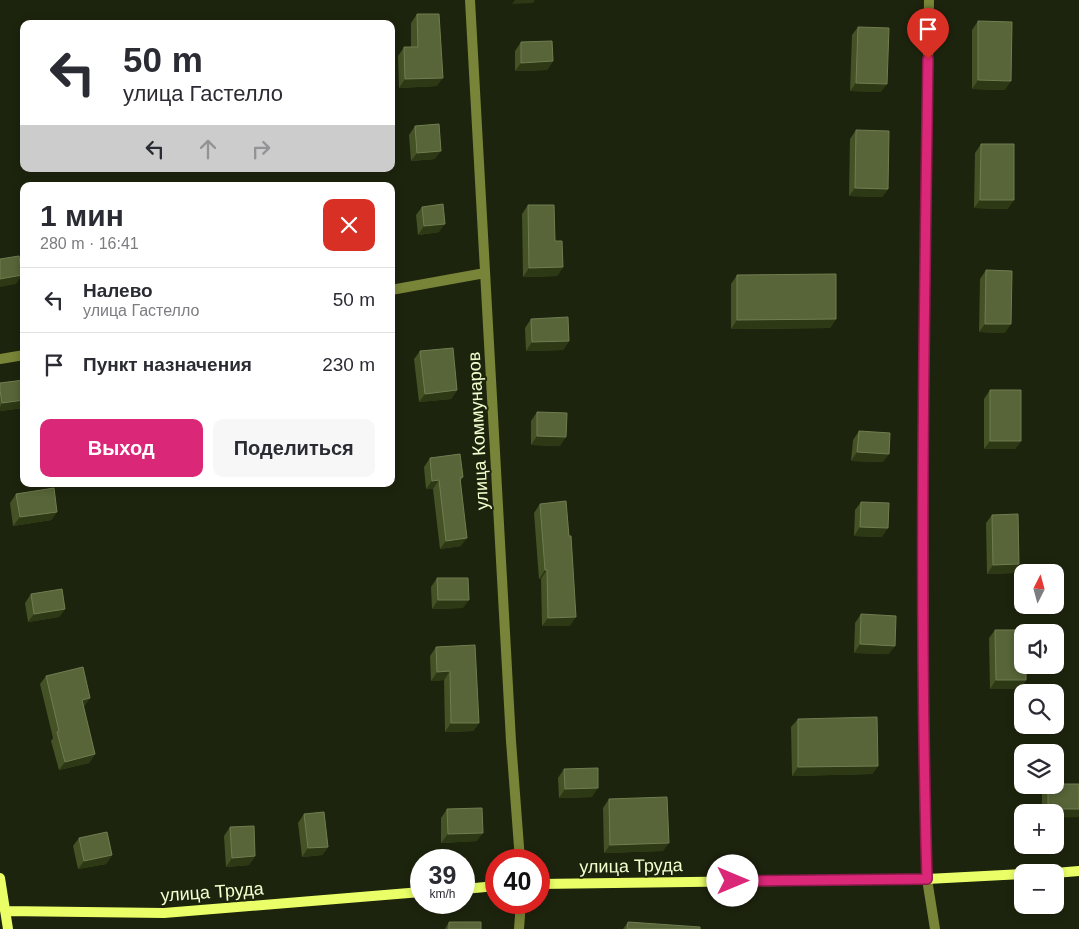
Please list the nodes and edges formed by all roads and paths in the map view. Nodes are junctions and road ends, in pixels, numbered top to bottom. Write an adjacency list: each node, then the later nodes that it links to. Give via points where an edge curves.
1 (470, 0): 3 (street, улица Коммунаров)
2 (929, 0): 12 (street, via 923,412)
3 (486, 273): 4 (street); 7 (street, улица Коммунаров)
4 (395, 289)
5 (20, 356): 6 (street)
6 (0, 359)
7 (519, 849)
8 (1079, 872): 9 (street)
9 (1064, 873)
10 (1014, 874): 12 (street, улица Труда)
11 (0, 878): 15 (street)
12 (927, 879): 13 (street, улица Труда); 19 (street)
13 (550, 884)
14 (410, 893): 15 (street, улица Труда, via 164,913)
15 (5, 912): 17 (street)
16 (520, 914): 18 (street)
17 (8, 929)
18 (519, 929)
19 (935, 929)

